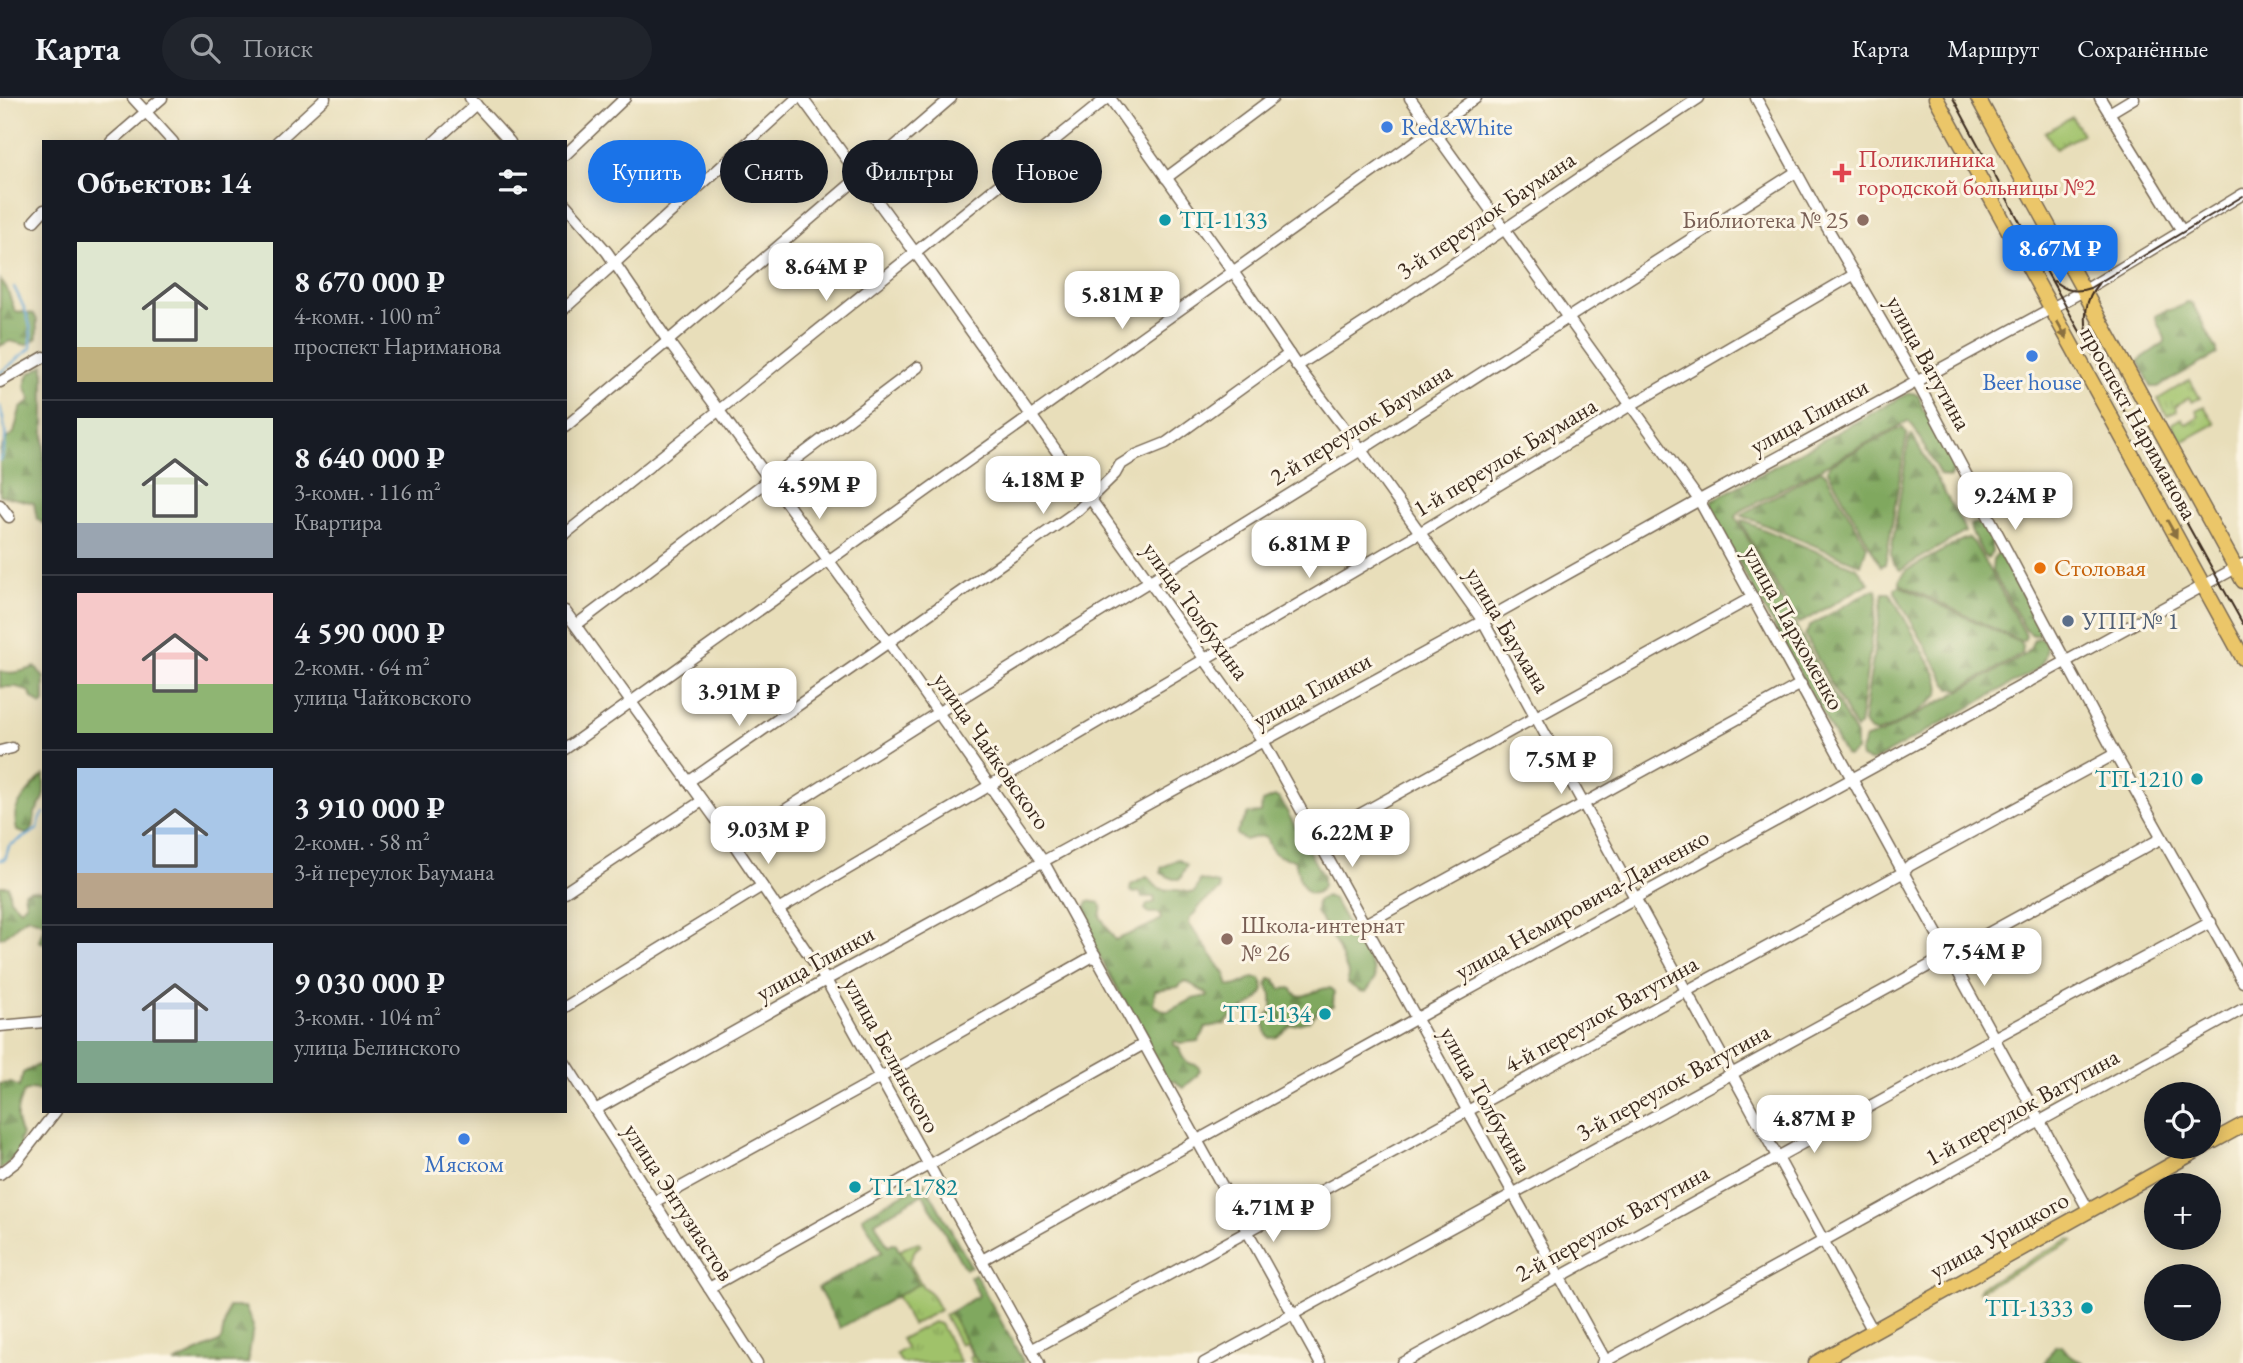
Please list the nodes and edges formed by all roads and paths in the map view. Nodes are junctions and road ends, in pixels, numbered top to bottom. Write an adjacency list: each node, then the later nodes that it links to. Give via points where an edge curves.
1 (133, 98): 19 (street)
2 (162, 98): 19 (street)
3 (325, 98): 24 (street)
4 (625, 98): 28 (street)
5 (797, 98): 41 (street)
6 (802, 98): 29 (street, улица Толбухина)
7 (951, 98): 27 (street)
8 (1109, 98): 31 (street, улица Баумана); 40 (street)
9 (1273, 98): 31 (street)
10 (1410, 98): 21 (street, улица Пархоменко)
11 (1476, 98): 21 (street)
12 (1699, 98): 38 (street, 3-й переулок Баумана)
13 (1756, 98): 30 (street, улица Ватутина)
14 (1936, 98): 46 (main road, проспект Нариманова)
15 (1978, 98): 44 (main road, проспект Нариманова)
16 (2100, 98): 20 (street)
17 (2134, 98): 20 (street)
18 (473, 101): 25 (street); 26 (street)
19 (146, 112): 22 (street); 23 (street)
20 (2109, 113): 39 (street)
21 (1432, 128): 38 (street, улица Пархоменко); 42 (street)
22 (113, 140)
23 (171, 140)
24 (280, 140)
25 (436, 140)
26 (508, 140)
27 (901, 140)
28 (567, 153)
29 (842, 153)
30 (1796, 172): 43 (street, улица Ватутина); 47 (street, 2-й переулок Баумана)
31 (1167, 178): 42 (street, улица Баумана)
32 (842, 191): 48 (street)
33 (2243, 194): 39 (street, улица Глинки)
34 (879, 203): 40 (street, улица Толбухина)
35 (567, 206): 41 (street, улица Чайковского)
36 (42, 212): 37 (street)
37 (34, 221)
38 (1504, 228): 47 (street, улица Пархоменко); 51 (street, 3-й переулок Баумана)
39 (2182, 232): 44 (street, улица Глинки)
40 (914, 251): 56 (street); 57 (street, улица Толбухина)
41 (615, 264): 45 (street); 48 (street, улица Чайковского)
42 (1232, 271): 49 (street, улица Баумана); 57 (street)
43 (1855, 274): 54 (street, улица Ватутина); 55 (street, 1-й переулок Баумана)
44 (2084, 290): 46 (street, улица Глинки); 68 (main road, проспект Нариманова)
45 (567, 306)
46 (2050, 308): 54 (street, улица Глинки); 70 (main road, проспект Нариманова, one-way to 70)
47 (1568, 317): 55 (street, улица Пархоменко); 59 (street, 2-й переулок Баумана)
48 (668, 341): 56 (street, улица Чайковского); 58 (street)
49 (1289, 354): 51 (street, улица Баумана); 61 (street, via 1167,443 1119,465)
50 (42, 358): 53 (street)
51 (1297, 366): 59 (street, улица Баумана)
52 (918, 367): 60 (street)
53 (0, 382)
54 (1917, 382): 62 (street, улица Глинки); 78 (street, улица Ватутина)
55 (1631, 405): 62 (street, улица Пархоменко); 66 (street, 1-й переулок Баумана)
56 (718, 410): 60 (street, улица Чайковского); 65 (street)
57 (1030, 416): 61 (street, улица Толбухина); 67 (street)
58 (567, 425)
59 (1361, 450): 66 (street, улица Баумана); 69 (street, 2-й переулок Баумана)
60 (770, 480): 67 (street, улица Чайковского); 74 (street)
61 (1090, 499): 69 (street, улица Толбухина); 75 (street)
62 (1699, 500): 71 (street, улица Пархоменко); 73 (street, улица Глинки)
63 (0, 505): 64 (street)
64 (9, 517)
65 (567, 532)
66 (1419, 533): 73 (street, улица Баумана); 77 (street, 1-й переулок Баумана)
67 (829, 561): 75 (street, улица Чайковского); 80 (street)
68 (2241, 571): 70 (street, улица Немировича-Данченко)
69 (1149, 581): 77 (street, улица Толбухина); 81 (street, 2-й переулок Баумана)
70 (2204, 587): 76 (main road, проспект Нариманова); 78 (street, улица Немировича-Данченко)
71 (1753, 597): 79 (street, улица Пархоменко); 82 (street)
72 (567, 614): 74 (street, улица Белинского)
73 (1483, 621): 82 (street, улица Баумана); 83 (street, улица Глинки)
74 (576, 625): 80 (street, улица Белинского)
75 (889, 643): 81 (street, улица Чайковского); 89 (street)
76 (2243, 658)
77 (1205, 659): 83 (street, улица Толбухина); 90 (street, 1-й переулок Баумана)
78 (2066, 663): 87 (street, улица Ватутина); 88 (street, улица Немировича-Данченко)
79 (1801, 684): 88 (street, улица Пархоменко); 92 (street)
80 (630, 702): 85 (street); 89 (street, улица Белинского)
81 (939, 712): 90 (street, улица Чайковского); 95 (street, 2-й переулок Баумана)
82 (1535, 716): 92 (street, улица Баумана); 93 (street)
83 (1263, 741): 93 (street, улица Толбухина); 96 (street, улица Глинки)
84 (12, 748): 86 (street)
85 (567, 748)
86 (0, 751)
87 (2115, 754): 94 (street, улица Ватутина); 97 (street, 4-й переулок Ватутина)
88 (1853, 780): 97 (street, улица Пархоменко); 100 (street, улица Немировича-Данченко)
89 (688, 782): 91 (street, улица Белинского)
90 (989, 784): 96 (street, улица Чайковского); 101 (street, 1-й переулок Баумана)
91 (702, 801): 95 (street, улица Белинского); 99 (street)
92 (1583, 803): 100 (street, улица Баумана); 103 (street)
93 (1317, 838): 103 (street, улица Толбухина)
94 (2162, 838): 102 (street, улица Ватутина); 104 (street, 3-й переулок Ватутина)
95 (733, 844): 98 (street, улица Белинского)
96 (1044, 861): 105 (street, улица Чайковского); 106 (street, улица Глинки)
97 (1904, 872): 104 (street, улица Пархоменко); 108 (street, 4-й переулок Ватутина)
98 (762, 886): 101 (street, улица Белинского); 109 (street)
99 (567, 891)
100 (1635, 898): 108 (street, улица Баумана); 111 (street, улица Немировича-Данченко)
101 (778, 910): 106 (street, улица Белинского)
102 (2211, 922): 107 (street, улица Ватутина); 114 (street, 2-й переулок Ватутина)
103 (1365, 924): 111 (street, улица Толбухина)
104 (1948, 954): 114 (street, улица Пархоменко); 117 (street, 3-й переулок Ватутина)
105 (1095, 955): 115 (street, улица Чайковского); 118 (street)
106 (826, 981): 118 (street, улица Белинского); 119 (street, улица Глинки)
107 (2243, 982)
108 (1686, 991): 117 (street, улица Баумана); 120 (street, 4-й переулок Ватутина)
109 (567, 1006)
110 (2243, 1009): 122 (street, 1-й переулок Ватутина)
111 (1417, 1018): 120 (street, улица Толбухина); 125 (street, улица Немировича-Данченко)
112 (42, 1022): 113 (street)
113 (0, 1026)
114 (1994, 1038): 122 (street, улица Пархоменко); 126 (street, 2-й переулок Ватутина)
115 (1144, 1044): 125 (street, улица Чайковского); 128 (street)
116 (567, 1066): 119 (street, улица Энтузиастов)
117 (1732, 1074): 126 (street, улица Баумана); 130 (street, 3-й переулок Ватутина)
118 (881, 1077): 128 (street, улица Белинского); 131 (street)
119 (595, 1110): 131 (street, улица Энтузиастов)
120 (1468, 1111): 130 (street, улица Толбухина); 133 (street, 4-й переулок Ватутина)
121 (54, 1113): 129 (street, via 17,1161)
122 (2040, 1122): 132 (street, улица Пархоменко); 134 (street, 1-й переулок Ватутина)
123 (2243, 1125): 124 (main road, улица Урицкого)
124 (2221, 1137)
125 (1198, 1140): 133 (street, улица Чайковского); 135 (street, улица Немировича-Данченко)
126 (1777, 1157): 134 (street, улица Баумана); 136 (street, 2-й переулок Ватутина)
127 (2182, 1159): 132 (main road, улица Урицкого)
128 (930, 1165): 135 (street, улица Белинского); 137 (street)
129 (0, 1174)
130 (1513, 1193): 136 (street, улица Толбухина); 138 (street, 3-й переулок Ватутина)
131 (654, 1202): 137 (street, улица Энтузиастов)
132 (2089, 1211): 139 (main road, улица Урицкого)
133 (1248, 1232): 138 (street, улица Чайковского); 140 (street, 4-й переулок Ватутина)
134 (1823, 1240): 139 (street, улица Баумана); 141 (street, 1-й переулок Ватутина)
135 (982, 1260): 140 (street, улица Белинского)
136 (1559, 1276): 141 (street, улица Толбухина); 146 (street, 2-й переулок Ватутина)
137 (709, 1288): 142 (street, улица Энтузиастов)
138 (1294, 1315): 144 (street, 3-й переулок Ватутина); 145 (street, улица Чайковского)
139 (1873, 1331): 147 (main road, улица Урицкого)
140 (1031, 1350): 143 (street, улица Белинского)
141 (1605, 1362)
142 (757, 1363)
143 (1039, 1363)
144 (1204, 1363)
145 (1320, 1363)
146 (1403, 1363)
147 (1816, 1363)

